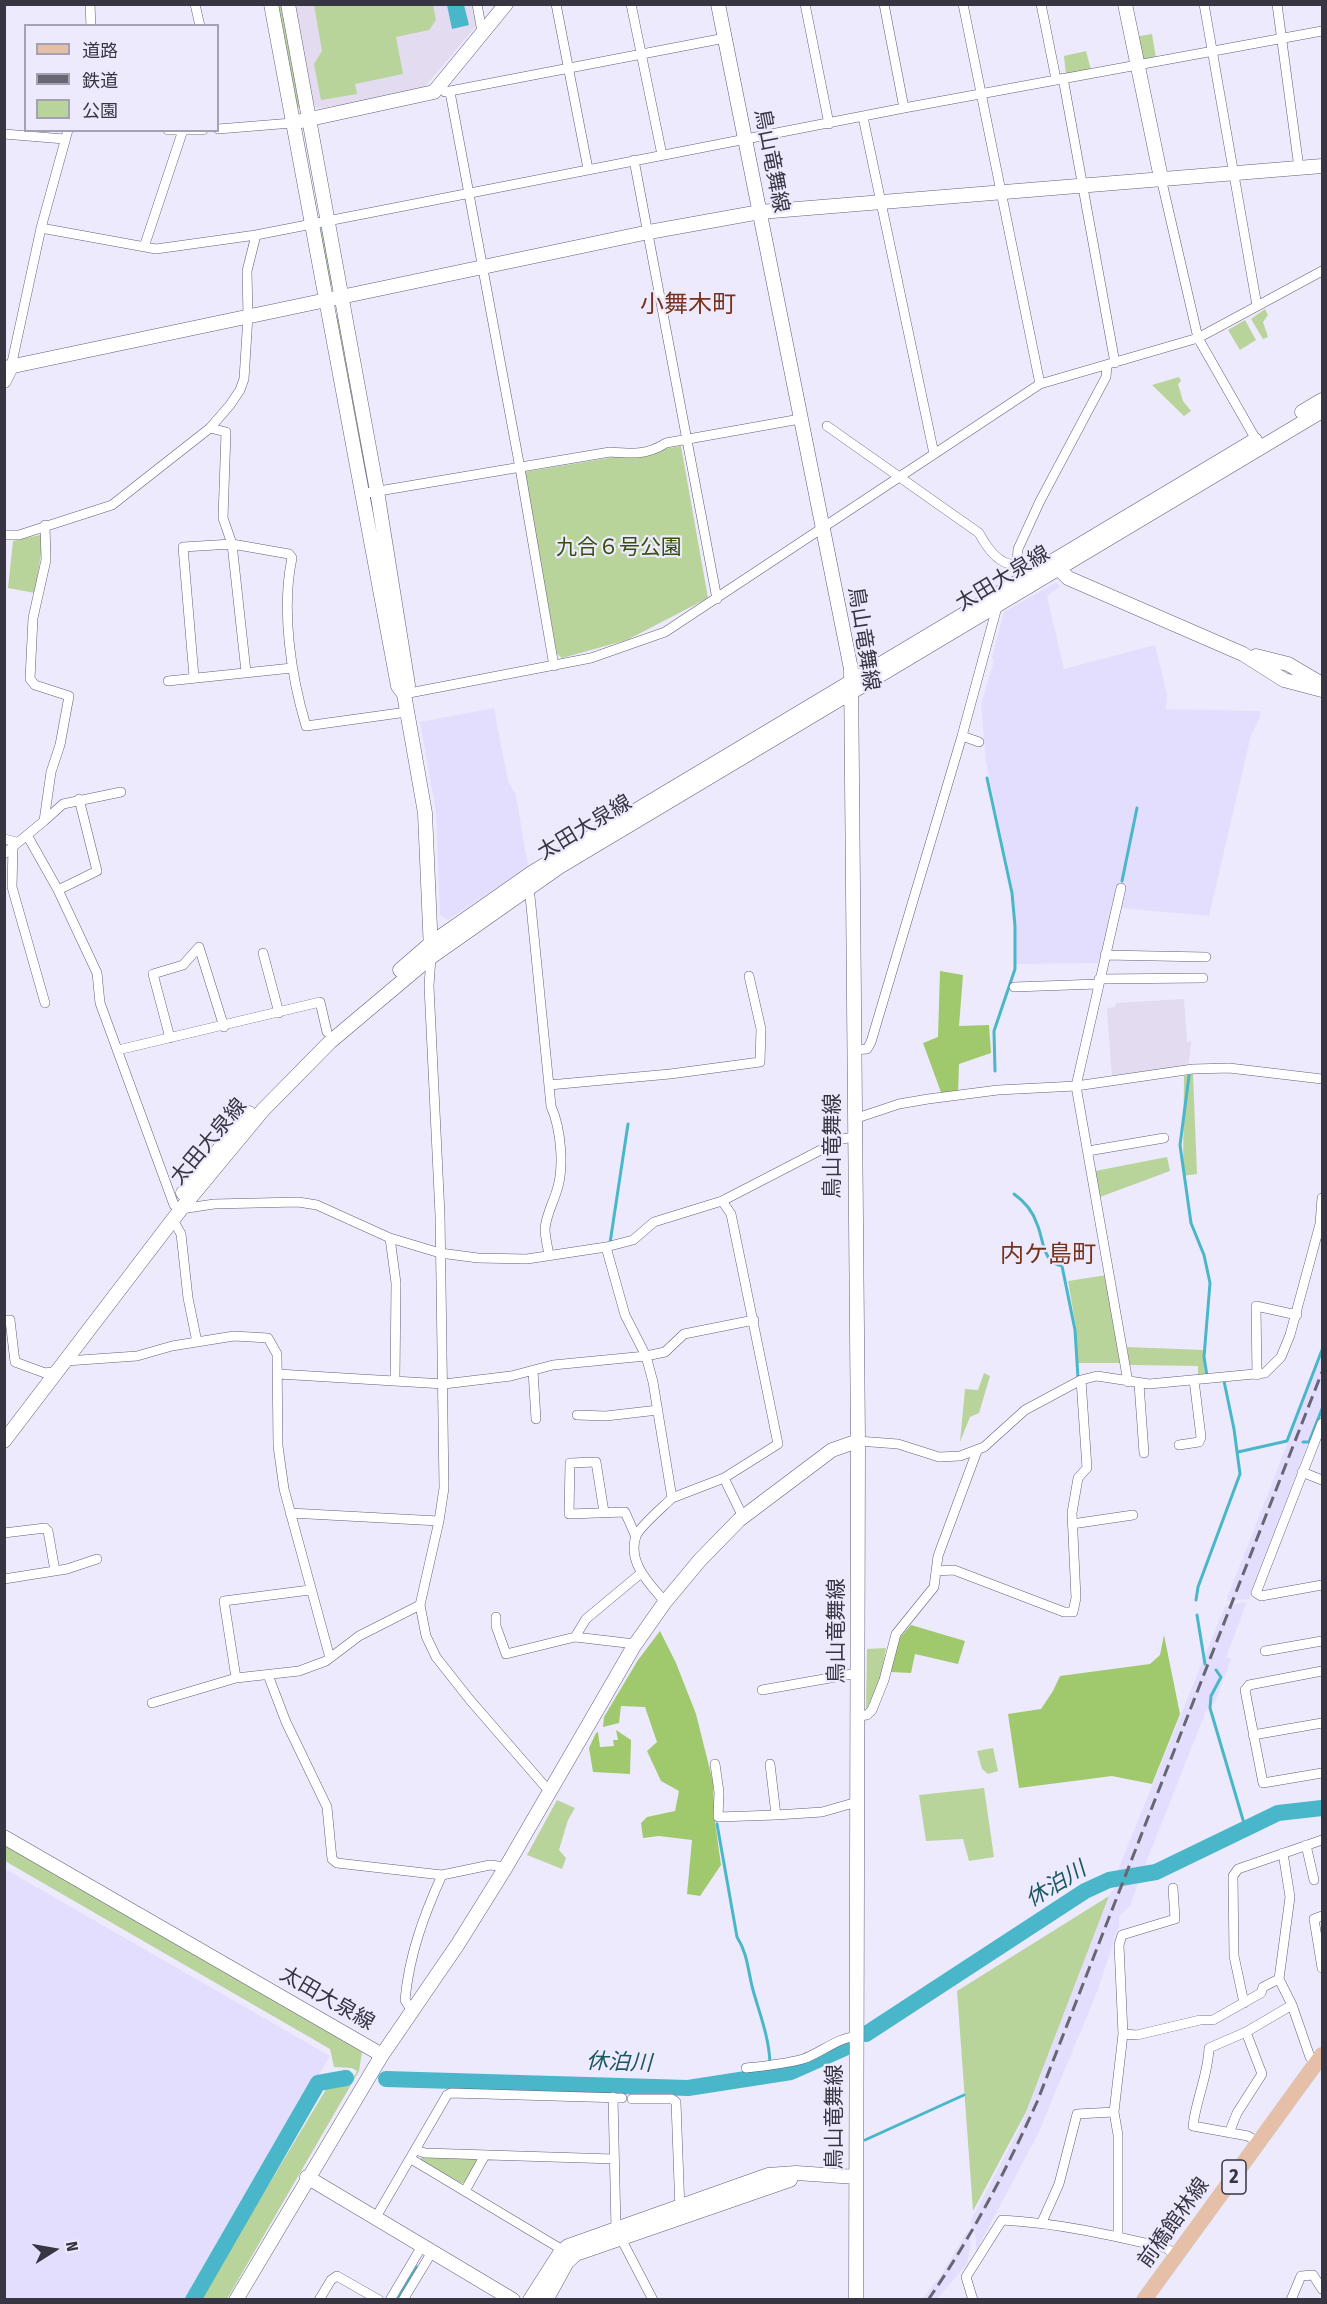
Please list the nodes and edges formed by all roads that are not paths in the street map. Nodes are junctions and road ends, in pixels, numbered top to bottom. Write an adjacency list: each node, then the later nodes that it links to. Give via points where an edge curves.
1 (90, 4): 17 (street)
2 (195, 4): 18 (street)
3 (271, 4): 34 (main road)
4 (288, 4): 33 (main road)
5 (477, 4): 20 (street)
6 (506, 4): 20 (main road)
7 (556, 4): 26 (street)
8 (631, 4): 24 (street)
9 (718, 4): 21 (main road, 鳥山竜舞線)
10 (805, 4): 35 (street)
11 (884, 4): 31 (street)
12 (963, 4): 30 (street)
13 (1041, 4): 27 (street)
14 (1125, 4): 25 (main road)
15 (1204, 4): 23 (street)
16 (1277, 4): 22 (street)
17 (91, 24)
18 (200, 24)
19 (1323, 31): 22 (street)
20 (482, 32): 28 (main road)
21 (725, 38): 24 (street); 40 (main road, 鳥山竜舞線)
22 (1282, 38): 23 (street); 44 (street)
23 (1212, 51): 25 (street); 46 (street)
24 (641, 54): 26 (street); 41 (street)
25 (1137, 64): 27 (street); 47 (main road)
26 (569, 68): 29 (street); 45 (street)
27 (1060, 79): 30 (street); 48 (street)
28 (434, 92): 29 (street); 33 (main road)
29 (450, 92): 50 (street)
30 (981, 94): 31 (street); 49 (street)
31 (904, 108): 32 (street)
32 (863, 117): 35 (street); 51 (street)
33 (309, 120): 34 (main road); 53 (main road)
34 (292, 123): 36 (street); 54 (main road)
35 (829, 124): 40 (street)
36 (219, 129)
37 (183, 132): 58 (street)
38 (4, 134): 39 (street)
39 (66, 135): 55 (street)
40 (746, 138): 41 (street); 52 (main road, 鳥山竜舞線)
41 (662, 155): 42 (street)
42 (634, 160): 45 (street); 56 (street)
43 (1323, 166): 44 (main road)
44 (1299, 168): 46 (main road)
45 (588, 169): 50 (street)
46 (1232, 173): 47 (main road); 63 (street)
47 (1161, 178): 48 (main road); 65 (street)
48 (1081, 185): 49 (main road); 66 (street)
49 (1001, 191): 51 (main road); 69 (street)
50 (468, 192): 53 (street); 59 (street)
51 (882, 201): 52 (main road); 77 (street)
52 (759, 212): 56 (main road); 72 (main road, 鳥山竜舞線)
53 (328, 220): 54 (street); 61 (main road)
54 (311, 224): 57 (street); 62 (main road)
55 (41, 228): 58 (street); 67 (street)
56 (649, 232): 59 (main road); 75 (street)
57 (256, 235): 58 (street); 64 (street, via 247,272)
58 (144, 248)
59 (482, 269): 61 (main road); 78 (street)
60 (1323, 271): 63 (street)
61 (343, 299): 62 (main road); 80 (main road)
62 (325, 302): 64 (main road); 81 (main road)
63 (1257, 306): 65 (street)
64 (248, 316): 67 (main road); 74 (street, via 244,379)
65 (1198, 338): 66 (street); 76 (street)
66 (1111, 364): 69 (street); 86 (street, via 1028,524 1018,549)
67 (8, 368): 68 (main road)
68 (4, 381)
69 (1040, 384): 77 (street)
70 (1323, 400): 76 (main road, 太田大泉線)
71 (1323, 411): 76 (main road, 太田大泉線)
72 (800, 419): 75 (street); 83 (main road, 鳥山竜舞線)
73 (827, 426): 79 (street)
74 (210, 428): 82 (street, via 112,505); 85 (street, via 226,432 223,518)
75 (686, 440): 78 (street, via 666,442 639,455 610,452); 89 (street)
76 (1258, 444): 87 (main road, 太田大泉線)
77 (934, 454): 79 (street)
78 (520, 468): 80 (street); 92 (street)
79 (901, 476): 83 (street); 86 (street, via 979,533 987,547 1005,562)
80 (377, 491): 81 (street); 100 (main road, via 408,685)
81 (361, 494): 100 (main road, via 398,686)
82 (45, 525): 84 (street, via 19,535); 106 (street, via 46,560 33,618 30,679 35,685 69,696)
83 (823, 529): 89 (street); 98 (main road, 鳥山竜舞線)
84 (4, 535)
85 (232, 544): 93 (street, via 290,554 292,558 287,590); 94 (street); 95 (street, via 183,547)
86 (1017, 564): 88 (street)
87 (1055, 566): 88 (main road, 太田大泉線); 91 (main road, via 1077,583)
88 (1025, 584): 90 (main road, 太田大泉線); 98 (main road, 太田大泉線)
89 (717, 599): 92 (street, via 665,632 591,658)
90 (997, 607): 98 (main road, 太田大泉線); 102 (street)
91 (1243, 654): 97 (main road, via 1288,664); 99 (main road, via 1284,680)
92 (554, 666): 100 (street)
93 (292, 668): 94 (street); 101 (street, via 306,726)
94 (246, 672): 95 (street)
95 (194, 677): 96 (street)
96 (168, 681)
97 (1323, 684)
98 (851, 688): 111 (main road, 太田大泉線); 128 (main road, 鳥山竜舞線)
99 (1323, 690)
100 (404, 694): 101 (main road)
101 (407, 712): 114 (main road, via 425,813)
102 (962, 736): 103 (street); 128 (street, via 872,1042 867,1049)
103 (979, 742)
104 (121, 792): 105 (street)
105 (79, 799): 106 (street, via 63,804); 113 (street, via 97,871)
106 (44, 821): 107 (street)
107 (27, 835): 109 (street); 113 (street)
108 (4, 838): 109 (street)
109 (15, 844): 110 (street); 122 (street, via 12,887)
110 (4, 854)
111 (524, 885): 114 (main road, 太田大泉線); 130 (street, via 530,897)
112 (1121, 888): 116 (street)
113 (58, 890): 127 (street, via 97,973 100,1002)
114 (431, 950): 125 (main road, 太田大泉線); 138 (main road, 太田大泉線, via 321,1050); 141 (street, via 429,986)
115 (262, 953): 123 (street)
116 (1105, 955): 117 (street); 120 (street)
117 (1206, 957)
118 (749, 976): 130 (street, via 761,1029 760,1062)
119 (1203, 978): 120 (street)
120 (1099, 981): 121 (street); 131 (street)
121 (1014, 987)
122 (45, 1003)
123 (279, 1013): 124 (street); 125 (street, via 320,1002)
124 (224, 1027): 126 (street); 126 (street, via 199,947 183,965 153,974)
125 (327, 1032): 138 (main road, 太田大泉線, via 253,1108)
126 (170, 1038): 127 (street)
127 (118, 1050): 138 (street)
128 (853, 1050): 132 (main road, 鳥山竜舞線)
129 (1323, 1079): 131 (street, via 1229,1068 1193,1069)
130 (549, 1085): 142 (street, via 560,1163 545,1230)
131 (1077, 1086): 132 (street, via 927,1099); 135 (street)
132 (854, 1119): 133 (main road, 鳥山竜舞線)
133 (854, 1137): 137 (street, via 842,1138); 164 (main road, 鳥山竜舞線)
134 (1164, 1138): 135 (street)
135 (1088, 1151): 155 (street)
136 (1323, 1198): 143 (street)
137 (722, 1200): 140 (street, via 654,1222 633,1240); 145 (street, via 731,1214)
138 (176, 1211): 139 (street, via 214,1204 298,1202 317,1205); 146 (street); 148 (main road, 太田大泉線); 148 (main road, 太田大泉線)
139 (390, 1238): 141 (street); 152 (street, via 396,1282)
140 (606, 1247): 142 (street); 147 (street, via 625,1315)
141 (440, 1253): 142 (street, via 478,1258); 156 (street)
142 (549, 1256)
143 (1297, 1315): 151 (street, via 1281,1357); 151 (street, via 1256,1306)
144 (4, 1320): 148 (street, via 10,1320 15,1362)
145 (754, 1320): 147 (street, via 684,1334 665,1352); 169 (street, via 778,1444)
146 (197, 1341): 148 (street, via 137,1356); 150 (street, via 234,1336 268,1338 277,1354)
147 (646, 1356): 149 (street, via 552,1365); 158 (street)
148 (56, 1368): 161 (main road, 太田大泉線); 163 (main road, 太田大泉線)
149 (533, 1371): 156 (street); 160 (street)
150 (279, 1374): 152 (street); 173 (street, via 278,1446)
151 (1257, 1375): 154 (street)
152 (395, 1380): 156 (street)
153 (1080, 1380): 155 (street, via 1097,1376); 166 (street, via 1025,1410); 177 (street, via 1087,1468 1078,1478)
154 (1194, 1380): 157 (street); 165 (street, via 1201,1437 1199,1442)
155 (1128, 1382): 157 (street)
156 (444, 1384): 176 (street, via 444,1488)
157 (1139, 1384): 167 (street)
158 (658, 1410): 159 (street); 171 (street)
159 (577, 1415)
160 (536, 1419)
161 (4, 1426)
162 (1322, 1426): 168 (street)
163 (4, 1441)
164 (858, 1442): 166 (street, via 898,1444 945,1458); 175 (main road, via 832,1450); 196 (main road, 鳥山竜舞線)
165 (1179, 1445)
166 (977, 1451): 182 (street)
167 (1144, 1453)
168 (1302, 1472): 170 (street); 185 (street, via 1256,1593 1261,1596)
169 (724, 1478): 171 (street); 175 (street)
170 (1323, 1480)
171 (672, 1498): 179 (street)
172 (604, 1512): 172 (street, via 569,1514 570,1463 596,1462); 179 (street, via 625,1512)
173 (290, 1513): 176 (street); 186 (street)
174 (1133, 1515): 177 (street)
175 (742, 1517): 187 (main road)
176 (439, 1521): 188 (street)
177 (1072, 1524): 182 (street, via 1076,1598 1073,1612 954,1570)
178 (4, 1533): 181 (street, via 45,1528)
179 (636, 1537): 183 (street)
180 (97, 1559): 181 (street)
181 (55, 1571): 184 (street)
182 (936, 1571): 201 (street, via 934,1587 892,1641 886,1673 872,1710)
183 (640, 1574): 187 (street); 190 (street, via 586,1619)
184 (4, 1579)
185 (1323, 1586)
186 (310, 1590): 194 (street); 198 (street, via 224,1601)
187 (665, 1602): 192 (main road)
188 (420, 1605): 194 (street, via 359,1636); 207 (street, via 426,1636 436,1657)
189 (496, 1617): 190 (street, via 506,1654)
190 (575, 1637): 192 (street)
191 (1323, 1641): 193 (street)
192 (635, 1644): 207 (main road)
193 (1265, 1652)
194 (330, 1658): 197 (street, via 299,1671)
195 (1323, 1671): 203 (street, via 1246,1687)
196 (858, 1673): 199 (street); 201 (main road, 鳥山竜舞線)
197 (268, 1676): 198 (street); 215 (street, via 327,1807 332,1859 337,1863)
198 (236, 1678): 200 (street)
199 (762, 1690)
200 (152, 1702)
201 (858, 1716): 208 (main road, 鳥山竜舞線)
202 (1323, 1723): 203 (street)
203 (1253, 1735): 206 (street, via 1263,1784)
204 (715, 1764): 209 (street, via 718,1817)
205 (770, 1764): 209 (street)
206 (1323, 1773)
207 (549, 1791): 214 (main road)
208 (857, 1802): 209 (street, via 822,1812); 226 (main road, 鳥山竜舞線)
209 (776, 1815)
210 (4, 1838): 227 (main road, 太田大泉線)
211 (1323, 1840): 212 (street)
212 (1306, 1845): 213 (street); 216 (street)
213 (1283, 1853): 220 (street, via 1290,1897); 221 (street, via 1238,1869 1233,1876 1234,1956)
214 (506, 1867): 215 (street, via 490,1865); 223 (main road)
215 (442, 1875): 223 (street, via 414,1951 405,2000)
216 (1314, 1880)
217 (1173, 1888): 225 (street, via 1175,1919 1127,1933 1120,1939)
218 (1323, 1916): 219 (street, via 1314,1919)
219 (1323, 1968)
220 (1279, 1980): 221 (street); 222 (street)
221 (1244, 2003): 225 (street, via 1214,2020 1137,2035)
222 (1292, 2005): 224 (street); 228 (street, via 1310,2057)
223 (412, 2011): 227 (main road)
224 (1246, 2032): 232 (street, via 1262,2074); 232 (street, via 1209,2048 1208,2070 1195,2109 1194,2126)
225 (1123, 2034): 231 (street)
226 (856, 2037): 229 (street, via 798,2060); 238 (main road, 鳥山竜舞線)
227 (382, 2055): 237 (main road, 太田大泉線)
228 (1320, 2060): 233 (main road, 前橋館林線 / 2)
229 (746, 2068)
230 (632, 2098): 240 (street, via 676,2102)
231 (1114, 2112): 242 (street, via 1077,2114 1059,2184); 244 (street, via 1118,2135)
232 (1229, 2133): 233 (street, via 1248,2136)
233 (1259, 2143): 247 (main road, 前橋館林線 / 2)
234 (413, 2154): 235 (street); 236 (street, via 450,2092 618,2098); 239 (street); 241 (street)
235 (485, 2155): 236 (street); 239 (street)
236 (614, 2159): 243 (street)
237 (307, 2177): 241 (main road); 249 (main road, 太田大泉線)
238 (856, 2177): 240 (main road, via 768,2175); 258 (main road, 鳥山竜舞線)
239 (465, 2191): 246 (street)
240 (680, 2211): 243 (main road)
241 (376, 2217): 245 (main road)
242 (1042, 2222): 244 (street); 259 (street, via 998,2222 966,2277)
243 (618, 2234): 246 (main road); 257 (street)
244 (1118, 2237): 247 (street, via 1166,2248)
245 (427, 2249): 252 (street); 253 (street); 254 (main road)
246 (567, 2253): 255 (main road); 256 (main road)
247 (1176, 2255): 260 (main road, 前橋館林線 / 2)
248 (1323, 2289): 261 (street, via 1313,2275 1301,2276)
249 (236, 2300)
250 (319, 2300): 251 (street, via 337,2276)
251 (380, 2300)
252 (390, 2300)
253 (403, 2300)
254 (513, 2300)
255 (530, 2300)
256 (546, 2300)
257 (653, 2300)
258 (856, 2300)
259 (974, 2300)
260 (1144, 2300)
261 (1290, 2300)

